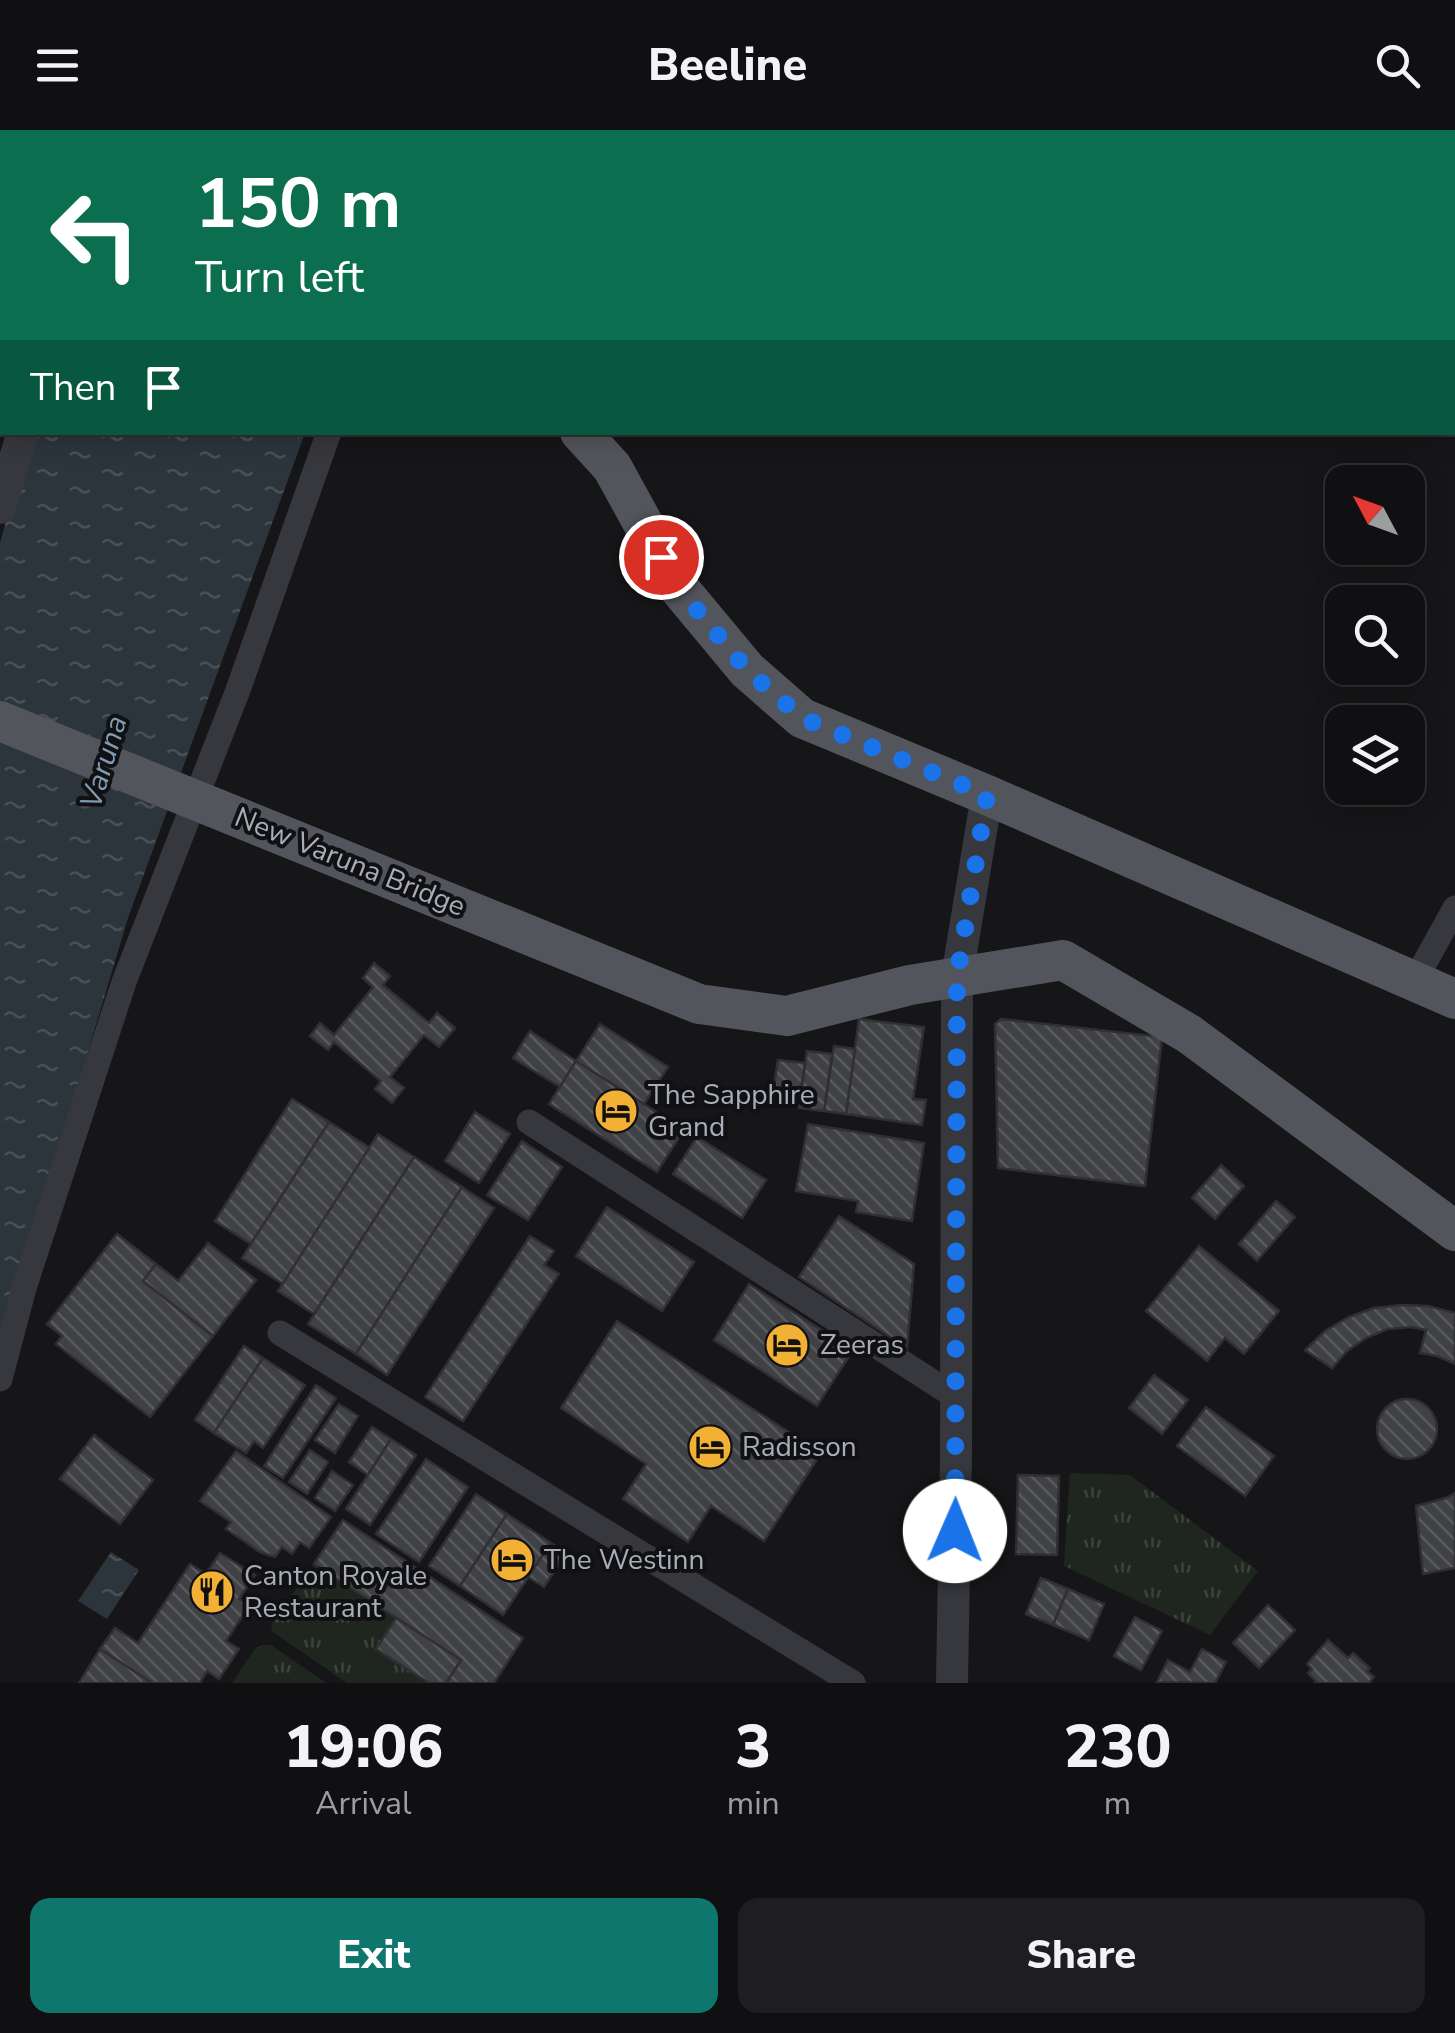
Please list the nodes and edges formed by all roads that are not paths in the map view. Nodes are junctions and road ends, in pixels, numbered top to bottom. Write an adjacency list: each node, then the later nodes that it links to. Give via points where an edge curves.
1 (22, 435): 4 (street)
2 (328, 435): 14 (street, via 124,982)
3 (583, 435): 6 (main road, via 612,466 678,587 747,670 802,718)
4 (0, 508)
5 (0, 721): 8 (main road, New Varuna Bridge, via 699,1004 787,1016)
6 (987, 795): 8 (street); 9 (main road)
7 (1455, 908): 9 (street)
8 (957, 977): 12 (main road, New Varuna Bridge, via 1063,960 1190,1034); 15 (street)
9 (1414, 982): 10 (main road)
10 (1455, 999)
11 (530, 1122): 15 (street)
12 (1455, 1231)
13 (280, 1333): 16 (street)
14 (0, 1379)
15 (956, 1397): 17 (street)
16 (853, 1683)
17 (952, 1683)

